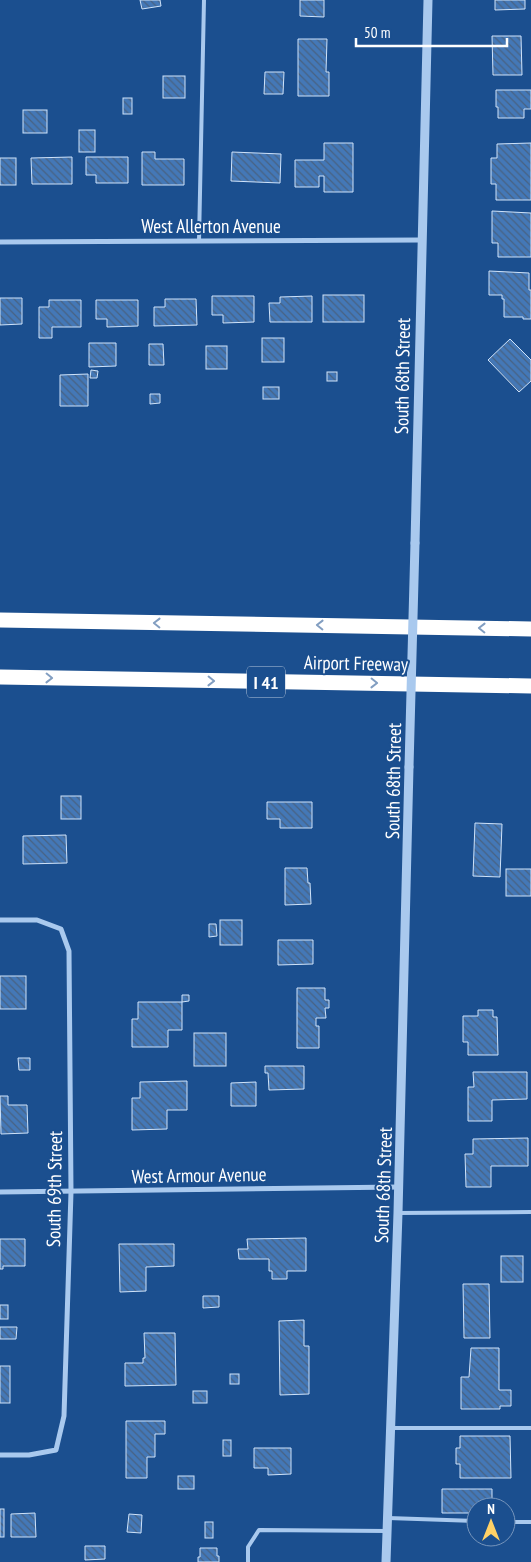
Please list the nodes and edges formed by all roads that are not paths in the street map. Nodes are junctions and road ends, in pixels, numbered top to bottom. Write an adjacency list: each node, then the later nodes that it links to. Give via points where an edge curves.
1 (204, 0): 5 (lane)
2 (428, 0): 3 (street, South 68th Street)
3 (421, 240): 5 (street, West Allerton Avenue); 11 (street, South 68th Street, bridge)
4 (0, 242): 5 (street, West Allerton Avenue)
5 (199, 242)
6 (0, 620): 7 (highway, Airport Freeway, one-way to 6)
7 (531, 629)
8 (0, 677): 9 (highway, Airport Freeway / I 41, one-way to 9)
9 (531, 686)
10 (0, 920): 13 (street, South 69th Street, via 37,920 61,929 69,951)
11 (399, 1187): 13 (street, West Armour Avenue); 15 (street, South 68th Street)
12 (0, 1192): 13 (street, West Armour Avenue)
13 (71, 1192): 18 (street, South 69th Street, via 64,1416 56,1450)
14 (531, 1212): 15 (lane)
15 (398, 1213): 16 (street, South 68th Street)
16 (391, 1428): 17 (lane); 19 (street, South 68th Street)
17 (531, 1428)
18 (0, 1455)
19 (388, 1518): 20 (lane); 23 (street, South 68th Street)
20 (466, 1521)
21 (516, 1522): 22 (lane)
22 (531, 1522)
23 (388, 1532): 24 (lane, via 260,1530 248,1547); 25 (street, South 68th Street)
24 (248, 1562)
25 (386, 1562)

